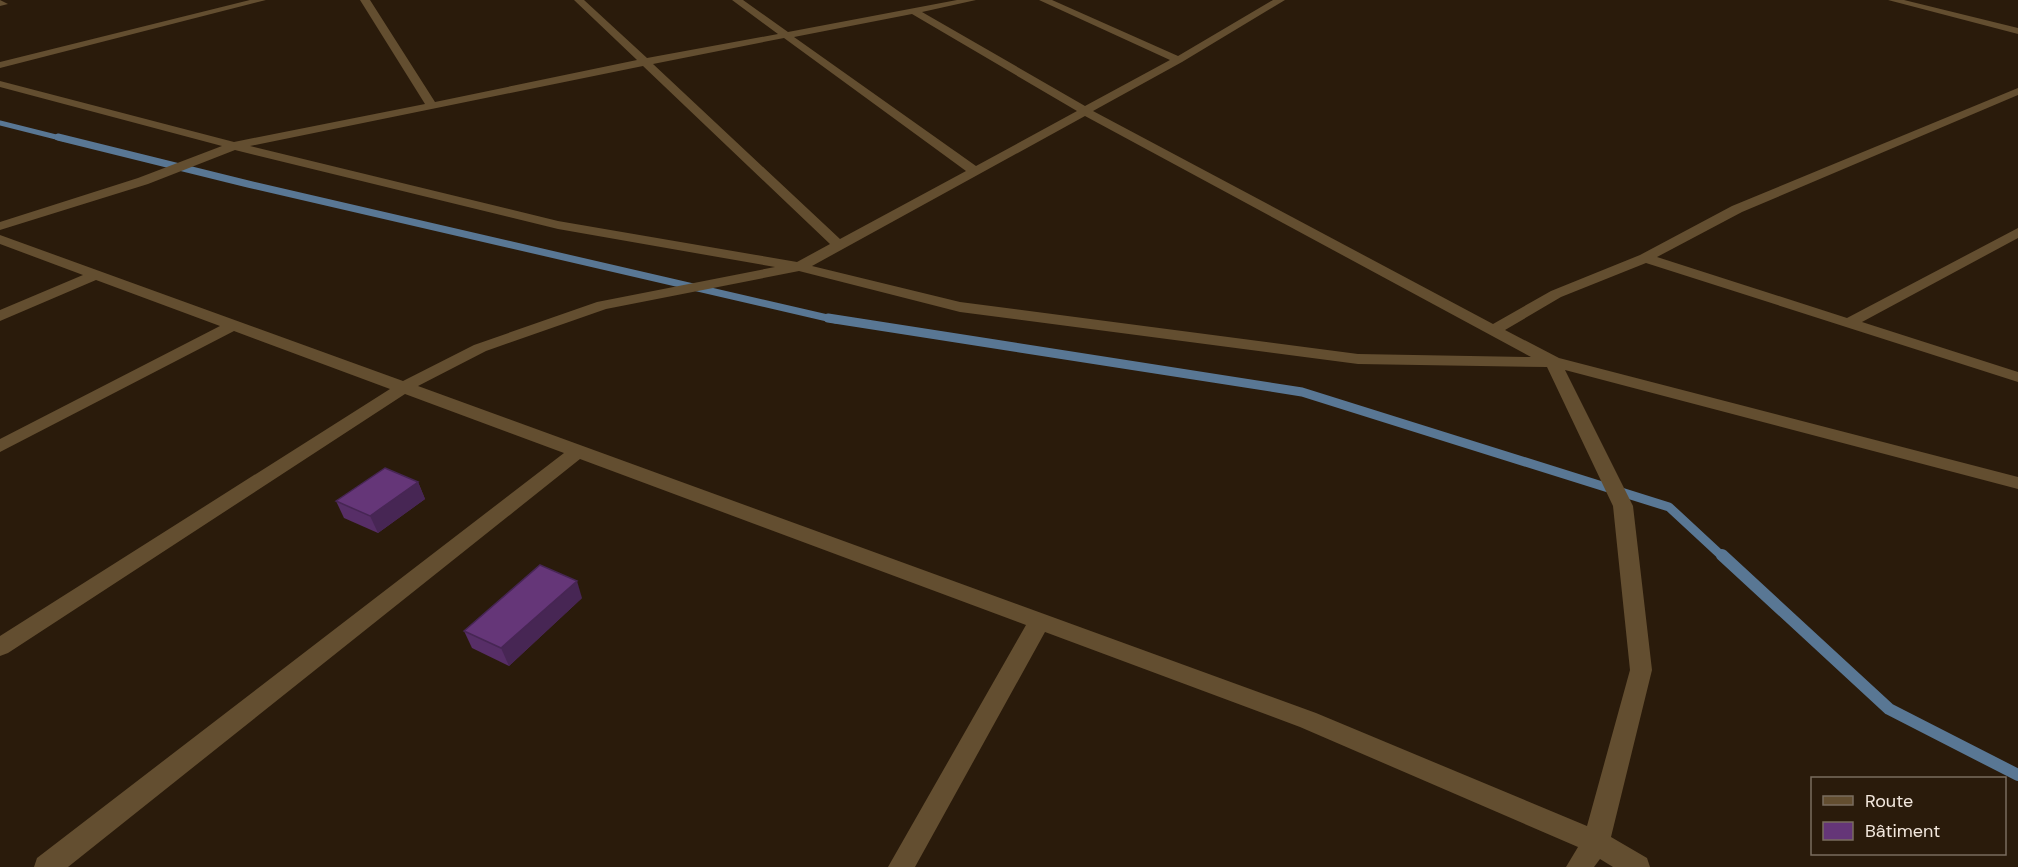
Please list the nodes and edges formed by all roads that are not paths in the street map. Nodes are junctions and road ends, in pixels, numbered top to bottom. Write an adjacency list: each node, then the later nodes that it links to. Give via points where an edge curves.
1 (261, 0): 14 (street)
2 (365, 0): 17 (street)
3 (579, 0): 13 (street)
4 (736, 0): 11 (street)
5 (971, 0): 9 (street)
6 (1044, 0): 12 (street)
7 (1280, 0): 12 (street)
8 (1900, 1): 10 (street)
9 (913, 11): 11 (street); 18 (street)
10 (2018, 31)
11 (786, 35): 13 (street); 20 (street)
12 (1178, 60): 18 (street)
13 (645, 62): 17 (street); 24 (street)
14 (0, 64)
15 (0, 84): 19 (street)
16 (2018, 91): 25 (street, via 1737,209)
17 (432, 106): 19 (street)
18 (1085, 111): 20 (street); 31 (street)
19 (234, 146): 21 (street, via 143,181); 26 (street, via 558,225)
20 (975, 171): 24 (street)
21 (0, 226)
22 (2018, 232): 29 (street)
23 (0, 239): 27 (street)
24 (839, 245): 26 (street)
25 (1645, 258): 29 (street); 31 (street, via 1556,294)
26 (799, 267): 32 (street, via 960,307 1358,359); 34 (street, via 602,305 480,348)
27 (97, 274): 28 (street); 30 (street)
28 (0, 316)
29 (1849, 323): 33 (street)
30 (235, 324): 34 (street); 35 (street)
31 (1496, 329): 32 (street)
32 (1553, 362): 37 (street); 40 (street, via 1623,506 1641,670)
33 (2018, 377)
34 (405, 387): 36 (street); 39 (street)
35 (0, 446)
36 (579, 451): 38 (street); 41 (street)
37 (2018, 483)
38 (1040, 621): 40 (street, via 1308,720); 42 (street)
39 (0, 647)
40 (1596, 842): 43 (street); 44 (street)
41 (47, 867)
42 (901, 867)
43 (1579, 867)
44 (1637, 867)

